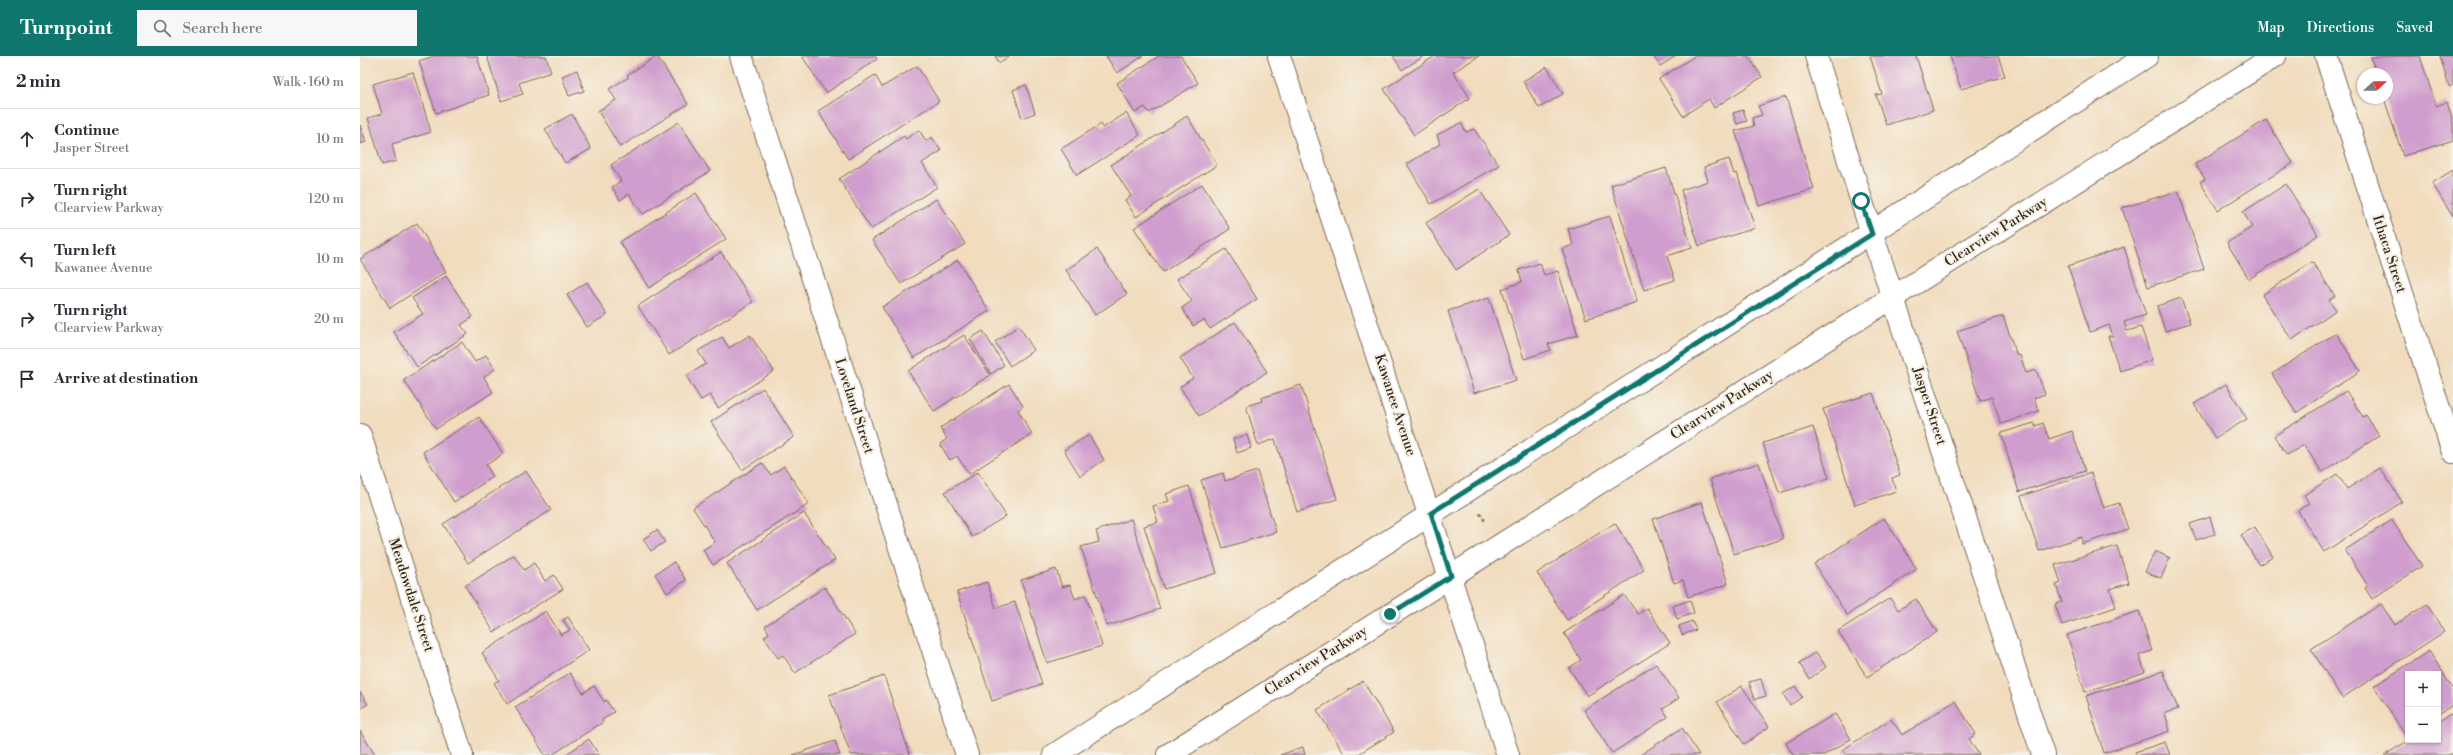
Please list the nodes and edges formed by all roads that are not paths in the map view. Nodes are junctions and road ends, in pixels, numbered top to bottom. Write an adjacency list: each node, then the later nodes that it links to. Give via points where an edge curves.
1 (742, 56): 15 (street, Loveland Street)
2 (1279, 56): 11 (street, Kawanee Avenue)
3 (1816, 56): 7 (street, Jasper Street)
4 (2147, 56): 7 (street)
5 (2275, 56): 8 (street, Clearview Parkway)
6 (2326, 56): 10 (street, Ithaca Street)
7 (1872, 234): 8 (street, Jasper Street); 11 (street)
8 (1893, 297): 12 (street, Clearview Parkway); 18 (street, Jasper Street)
9 (360, 435): 14 (street, Meadowdale Street)
10 (2453, 452)
11 (1431, 513): 12 (street, Kawanee Avenue); 16 (street)
12 (1451, 576): 13 (street, Clearview Parkway); 17 (street, Kawanee Avenue)
13 (1173, 752)
14 (462, 755)
15 (967, 755)
16 (1054, 755)
17 (1508, 755)
18 (2043, 755)

